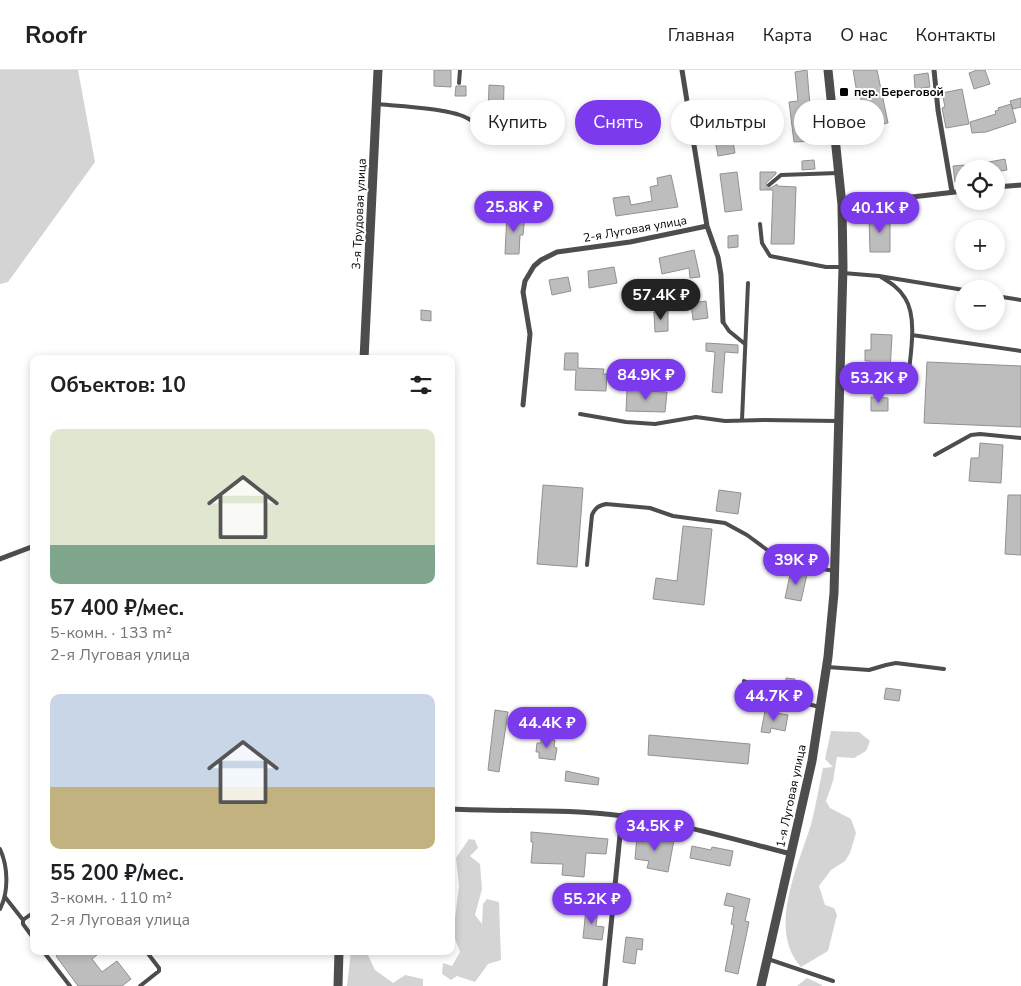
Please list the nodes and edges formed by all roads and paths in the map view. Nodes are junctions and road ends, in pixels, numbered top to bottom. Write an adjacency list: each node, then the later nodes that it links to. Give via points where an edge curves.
1 (378, 70): 7 (street, 3-я Трудовая улица)
2 (460, 70): 6 (lane)
3 (682, 70): 17 (street, 2-я Луговая улица)
4 (828, 70): 9 (street, 1-я Луговая улица)
5 (934, 70): 13 (street)
6 (459, 83)
7 (377, 104): 8 (lane, via 420,108 460,115); 28 (street, 3-я Трудовая улица)
8 (470, 120)
9 (839, 173): 10 (lane, via 781,175); 15 (street, 1-я Луговая улица)
10 (769, 185)
11 (1021, 185): 12 (street)
12 (1005, 186)
13 (952, 192): 14 (street); 15 (street)
14 (955, 192)
15 (842, 205): 18 (street, 1-я Луговая улица)
16 (760, 224): 18 (lane, via 762,244 770,256)
17 (707, 226): 24 (street, 2-я Луговая улица, via 721,275); 30 (street, 2-я Луговая улица, via 630,242 557,252 540,260 525,281 523,292 530,334)
18 (843, 270): 19 (lane); 33 (street, 1-я Луговая улица)
19 (879, 276): 21 (lane); 25 (lane, via 904,296)
20 (748, 283): 26 (lane)
21 (955, 289)
22 (1005, 297): 23 (lane)
23 (1021, 300)
24 (723, 322): 26 (lane)
25 (912, 335): 27 (lane); 29 (lane)
26 (745, 344): 32 (lane)
27 (1021, 351)
28 (364, 355)
29 (908, 380)
30 (523, 405)
31 (580, 414): 32 (lane, via 655,424 696,417 725,422)
32 (742, 420): 33 (lane)
33 (839, 421): 39 (street, 1-я Луговая улица)
34 (1021, 438): 35 (lane, via 971,435)
35 (935, 455)
36 (30, 548): 37 (street)
37 (0, 559)
38 (587, 565): 39 (lane, via 592,515 599,506 606,504 650,508 673,516 725,523 785,562)
39 (834, 571): 40 (street, 1-я Луговая улица)
40 (827, 667): 41 (lane, via 869,670 896,663); 43 (street, 1-я Луговая улица)
41 (944, 669)
42 (744, 681): 43 (lane, via 791,700)
43 (822, 707): 47 (street, 1-я Луговая улица)
44 (455, 809): 45 (street)
45 (622, 815): 47 (street); 61 (street)
46 (0, 849): 48 (lane, via 5,868)
47 (791, 854): 56 (street, 1-я Луговая улица)
48 (5, 897): 49 (lane); 51 (lane)
49 (0, 909)
50 (30, 915): 51 (lane)
51 (23, 920): 52 (lane)
52 (30, 934)
53 (46, 955): 58 (lane)
54 (149, 955): 59 (lane, via 159,971)
55 (339, 955): 60 (street)
56 (768, 958): 57 (lane); 62 (street, 1-я Луговая улица)
57 (833, 981)
58 (70, 986)
59 (140, 986)
60 (338, 986)
61 (605, 986)
62 (762, 986)

